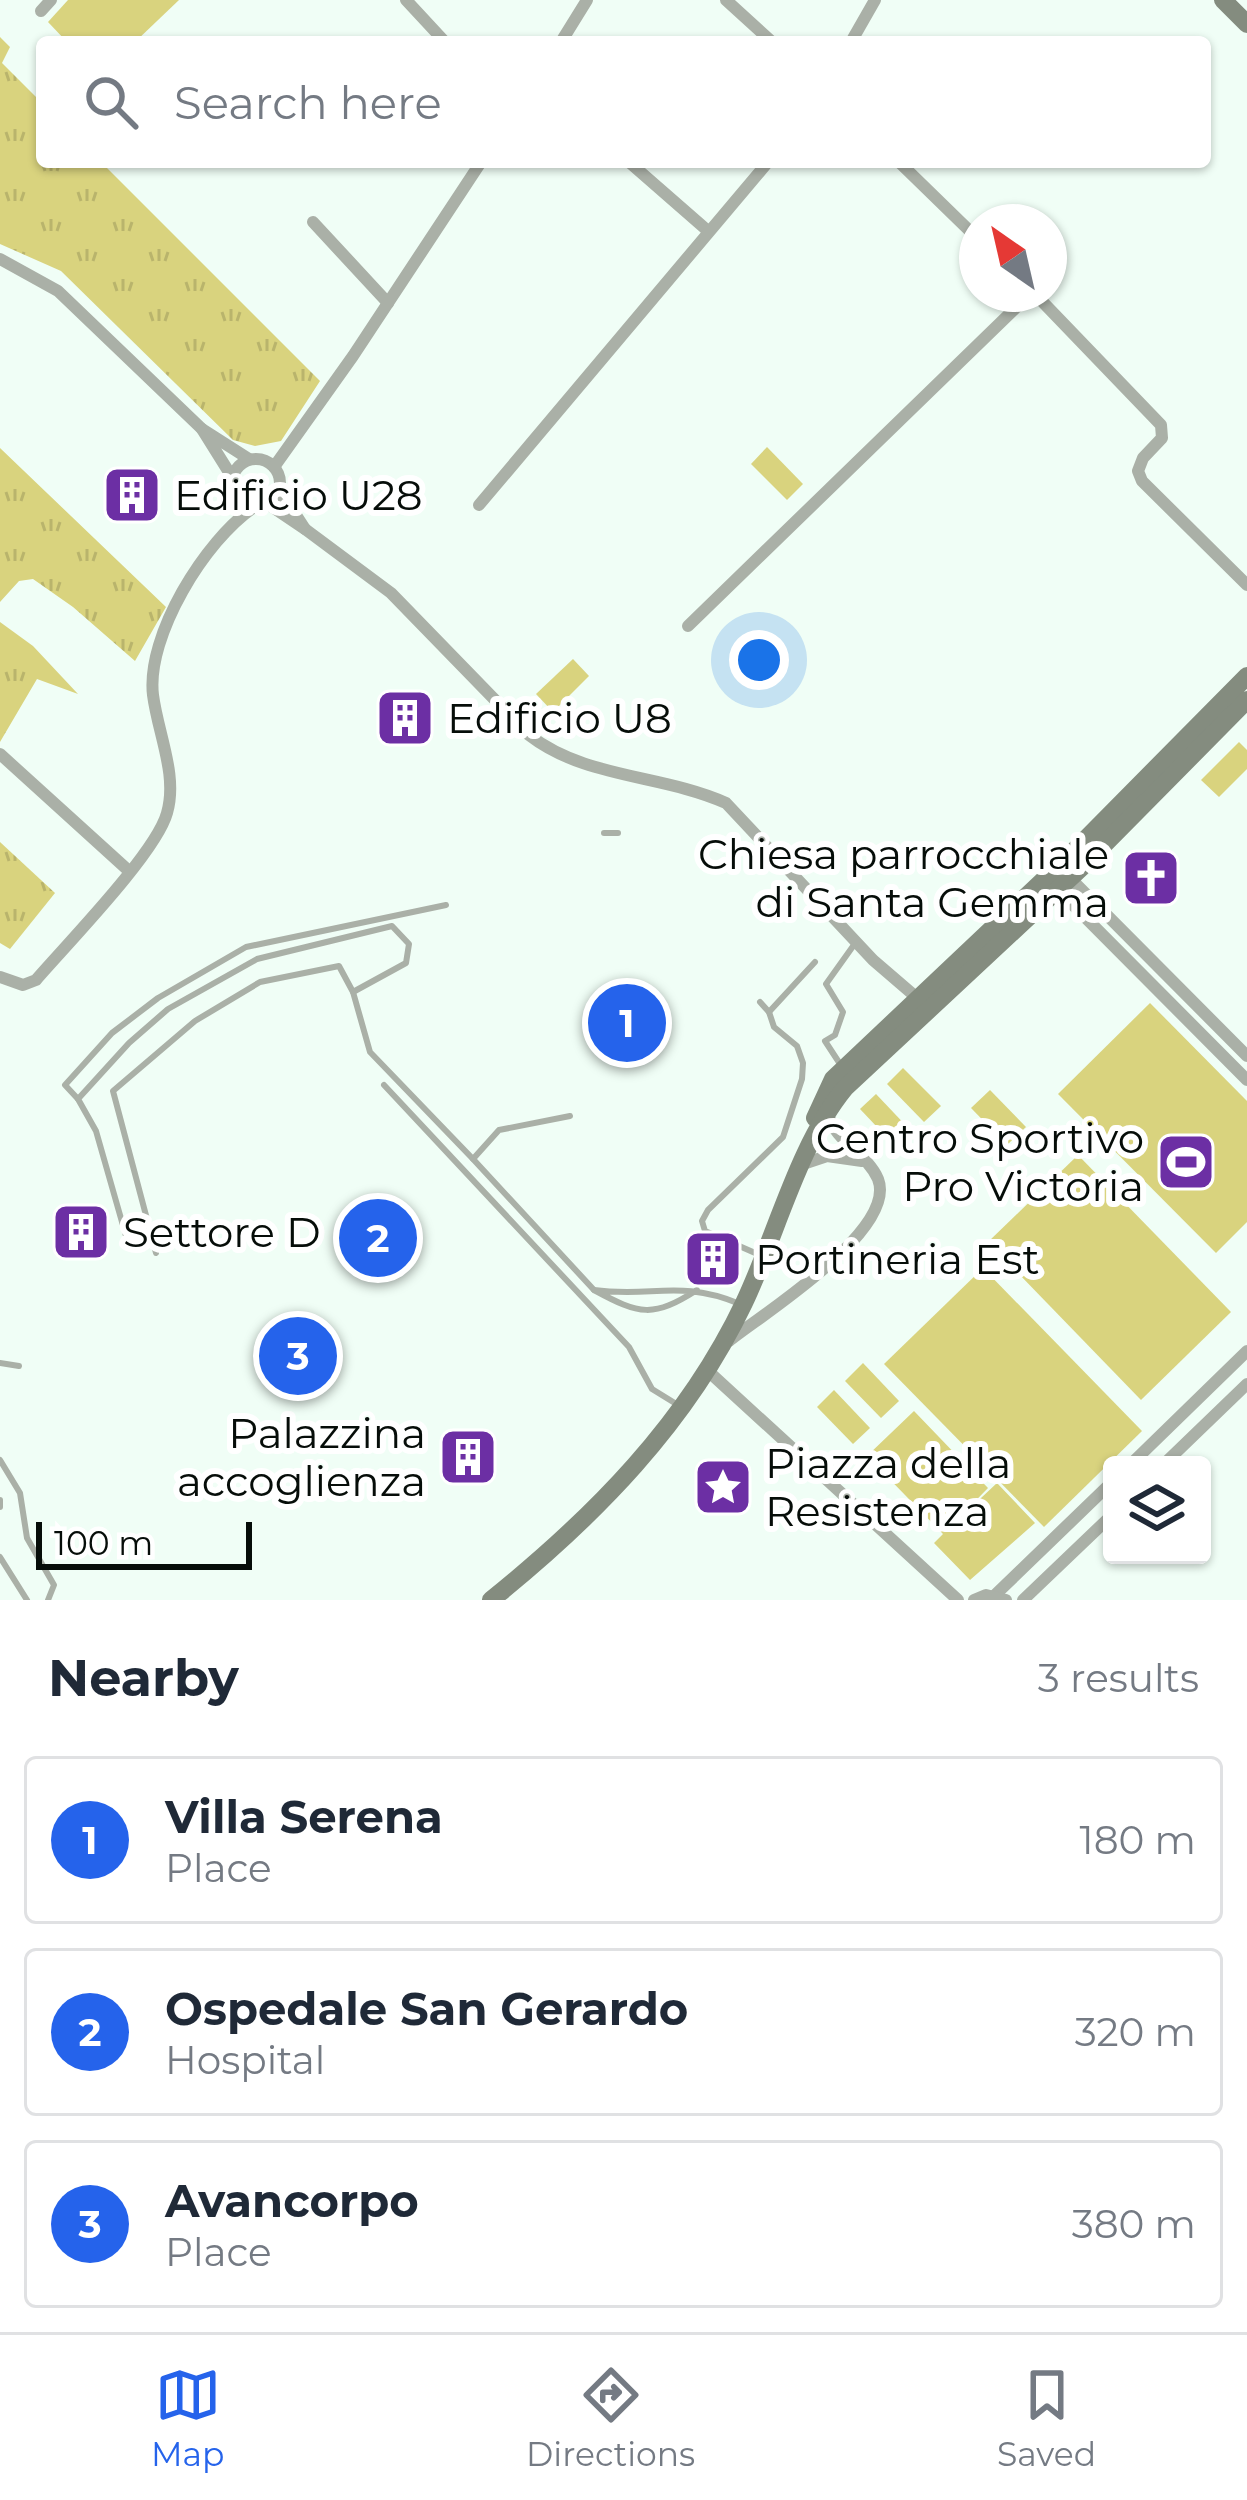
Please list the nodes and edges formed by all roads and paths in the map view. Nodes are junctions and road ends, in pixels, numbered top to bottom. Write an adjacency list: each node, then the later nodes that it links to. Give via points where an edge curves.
1 (406, 0): 7 (street)
2 (587, 0): 8 (street)
3 (726, 0): 9 (street)
4 (875, 0): 10 (street)
5 (1222, 0): 6 (street)
6 (1247, 24)
7 (439, 36)
8 (565, 36)
9 (765, 36)
10 (854, 36)
11 (477, 168): 19 (street)
12 (636, 168): 17 (street)
13 (763, 168): 17 (street)
14 (905, 168): 15 (street)
15 (959, 220)
16 (313, 222): 19 (street)
17 (708, 231): 27 (street)
18 (0, 259): 22 (street, via 58,291)
19 (388, 303): 24 (street)
20 (1013, 312): 31 (street)
21 (1050, 312): 30 (street, via 1161,425 1162,438 1138,471 1142,481)
22 (202, 429): 23 (street); 25 (street)
23 (249, 459): 24 (street); 25 (street)
24 (274, 467): 26 (street)
25 (232, 477): 28 (street, via 238,499)
26 (279, 489): 28 (street); 29 (street)
27 (479, 505)
28 (261, 506): 29 (street); 37 (street, via 216,544 156,649 151,675 171,789 167,814)
29 (305, 530): 40 (street, via 391,592 551,752 726,803)
30 (1247, 585)
31 (688, 626)
32 (1247, 676): 33 (street)
33 (1239, 707): 38 (street)
34 (0, 754): 37 (street)
35 (604, 833): 36 (lane)
36 (618, 833)
37 (129, 871): 42 (street, via 36,980 23,985)
38 (1058, 878): 45 (street); 47 (street); 49 (street)
39 (446, 905): 51 (lane, via 246,946 112,1033 65,1085)
40 (856, 942): 45 (street); 48 (lane, via 826,984 843,1012 825,1041)
41 (815, 962): 46 (lane)
42 (0, 977)
43 (353, 992): 51 (lane, via 406,964 410,944 392,926 257,959 168,1009); 54 (lane, via 370,1052); 58 (lane, via 339,967 260,982 195,1022 113,1091)
44 (760, 1002): 46 (lane)
45 (923, 1003): 48 (street); 52 (street)
46 (769, 1012): 59 (lane, via 797,1046 802,1079 783,1137 702,1221 705,1231)
47 (1247, 1056)
48 (844, 1069): 55 (street, via 824,1094)
49 (1247, 1081)
50 (384, 1085): 70 (lane, via 629,1347 652,1389)
51 (78, 1099): 57 (lane, via 96,1131)
52 (828, 1113): 55 (street); 56 (street)
53 (570, 1116): 54 (lane, via 499,1130)
54 (472, 1159): 60 (lane)
55 (803, 1163): 56 (street, via 836,1155); 59 (street)
56 (868, 1164): 63 (street, via 880,1188 875,1215)
57 (128, 1243)
58 (156, 1253)
59 (765, 1257): 62 (street)
60 (594, 1290): 61 (lane); 61 (lane, via 651,1312)
61 (697, 1290): 62 (lane)
62 (747, 1298): 63 (street); 64 (street)
63 (779, 1307): 64 (street)
64 (723, 1346): 68 (street)
65 (1247, 1351): 71 (street)
66 (0, 1363): 67 (lane)
67 (19, 1366)
68 (708, 1371): 70 (street); 81 (street)
69 (1247, 1384): 72 (street)
70 (682, 1406): 80 (street, via 604,1501)
71 (1139, 1456)
72 (1172, 1456)
73 (0, 1460): 79 (lane, via 20,1493 27,1538 54,1585)
74 (1103, 1492): 77 (street)
75 (1103, 1523): 83 (street)
76 (0, 1557): 78 (lane)
77 (1001, 1597): 82 (street)
78 (27, 1600)
79 (48, 1600)
80 (491, 1600)
81 (958, 1600)
82 (974, 1600)
83 (1023, 1600)

